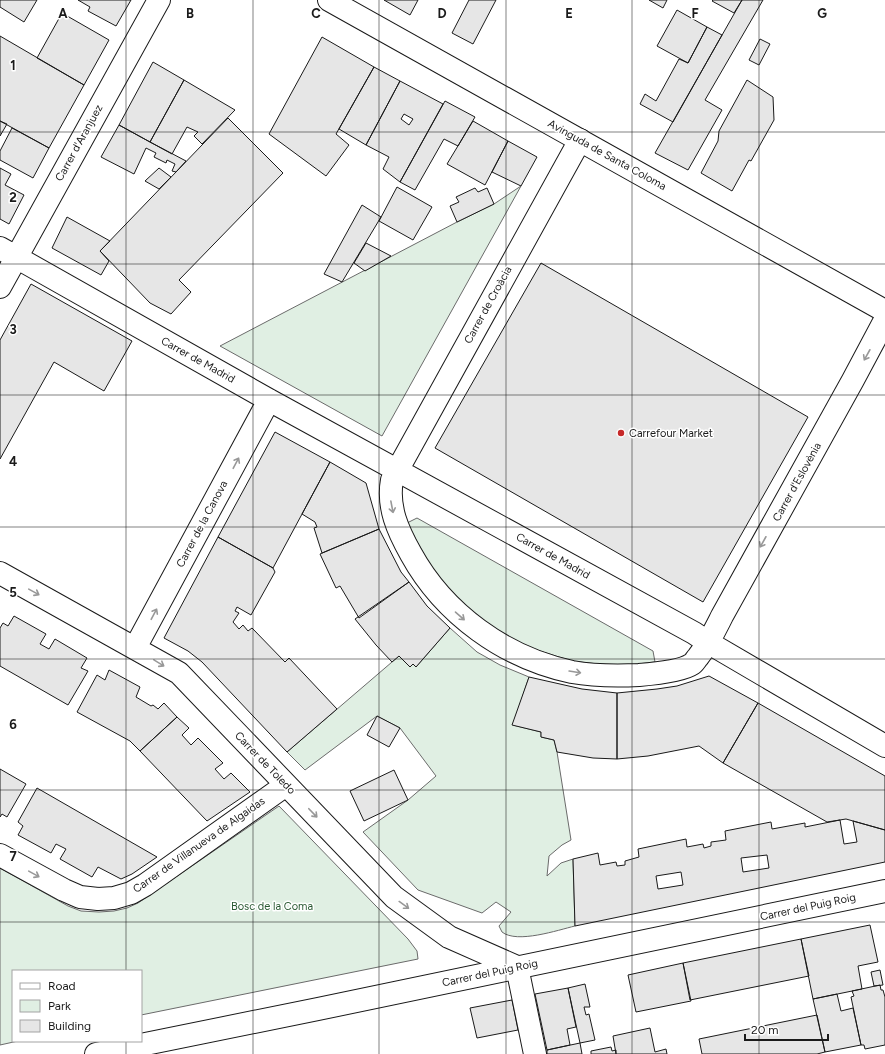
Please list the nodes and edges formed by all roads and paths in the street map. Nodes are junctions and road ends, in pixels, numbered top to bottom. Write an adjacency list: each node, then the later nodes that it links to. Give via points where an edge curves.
1 (159, 0): 4 (street, Carrer d'Aranjuez)
2 (329, 0): 3 (street, Avinguda de Santa Coloma)
3 (580, 140): 6 (street, Avinguda de Santa Coloma); 9 (street, Carrer de Croàcia)
4 (8, 253): 5 (street, Carrer d'Aranjuez); 8 (street, Carrer de Madrid)
5 (0, 287)
6 (885, 311)
7 (885, 320): 11 (street, Carrer d'Eslovènia, one-way to 11)
8 (269, 400): 9 (street, Carrer de Madrid); 12 (street, Carrer de la Canova, one-way to 8)
9 (396, 470): 11 (street, Carrer de Madrid); 11 (street, one-way to 11, via 391,486 391,506 396,526 420,572 452,609 469,624 511,650 529,659 573,672 624,675 652,674 692,664)
10 (0, 573): 12 (street, Carrer de Toledo, one-way to 12)
11 (709, 643): 13 (street, Carrer de Madrid)
12 (135, 648): 14 (street, Carrer de Toledo, one-way to 14, via 178,674)
13 (885, 746)
14 (286, 785): 15 (street, Carrer de Villanueva de Algaidas, one-way to 14, via 80,897 114,898 145,885); 17 (street, Carrer de Toledo, one-way to 17, via 394,897 448,937)
15 (0, 855)
16 (885, 891): 17 (street, Carrer del Puig Roig)
17 (517, 967): 18 (street, Carrer del Puig Roig); 19 (street)
18 (96, 1054)
19 (536, 1054)

